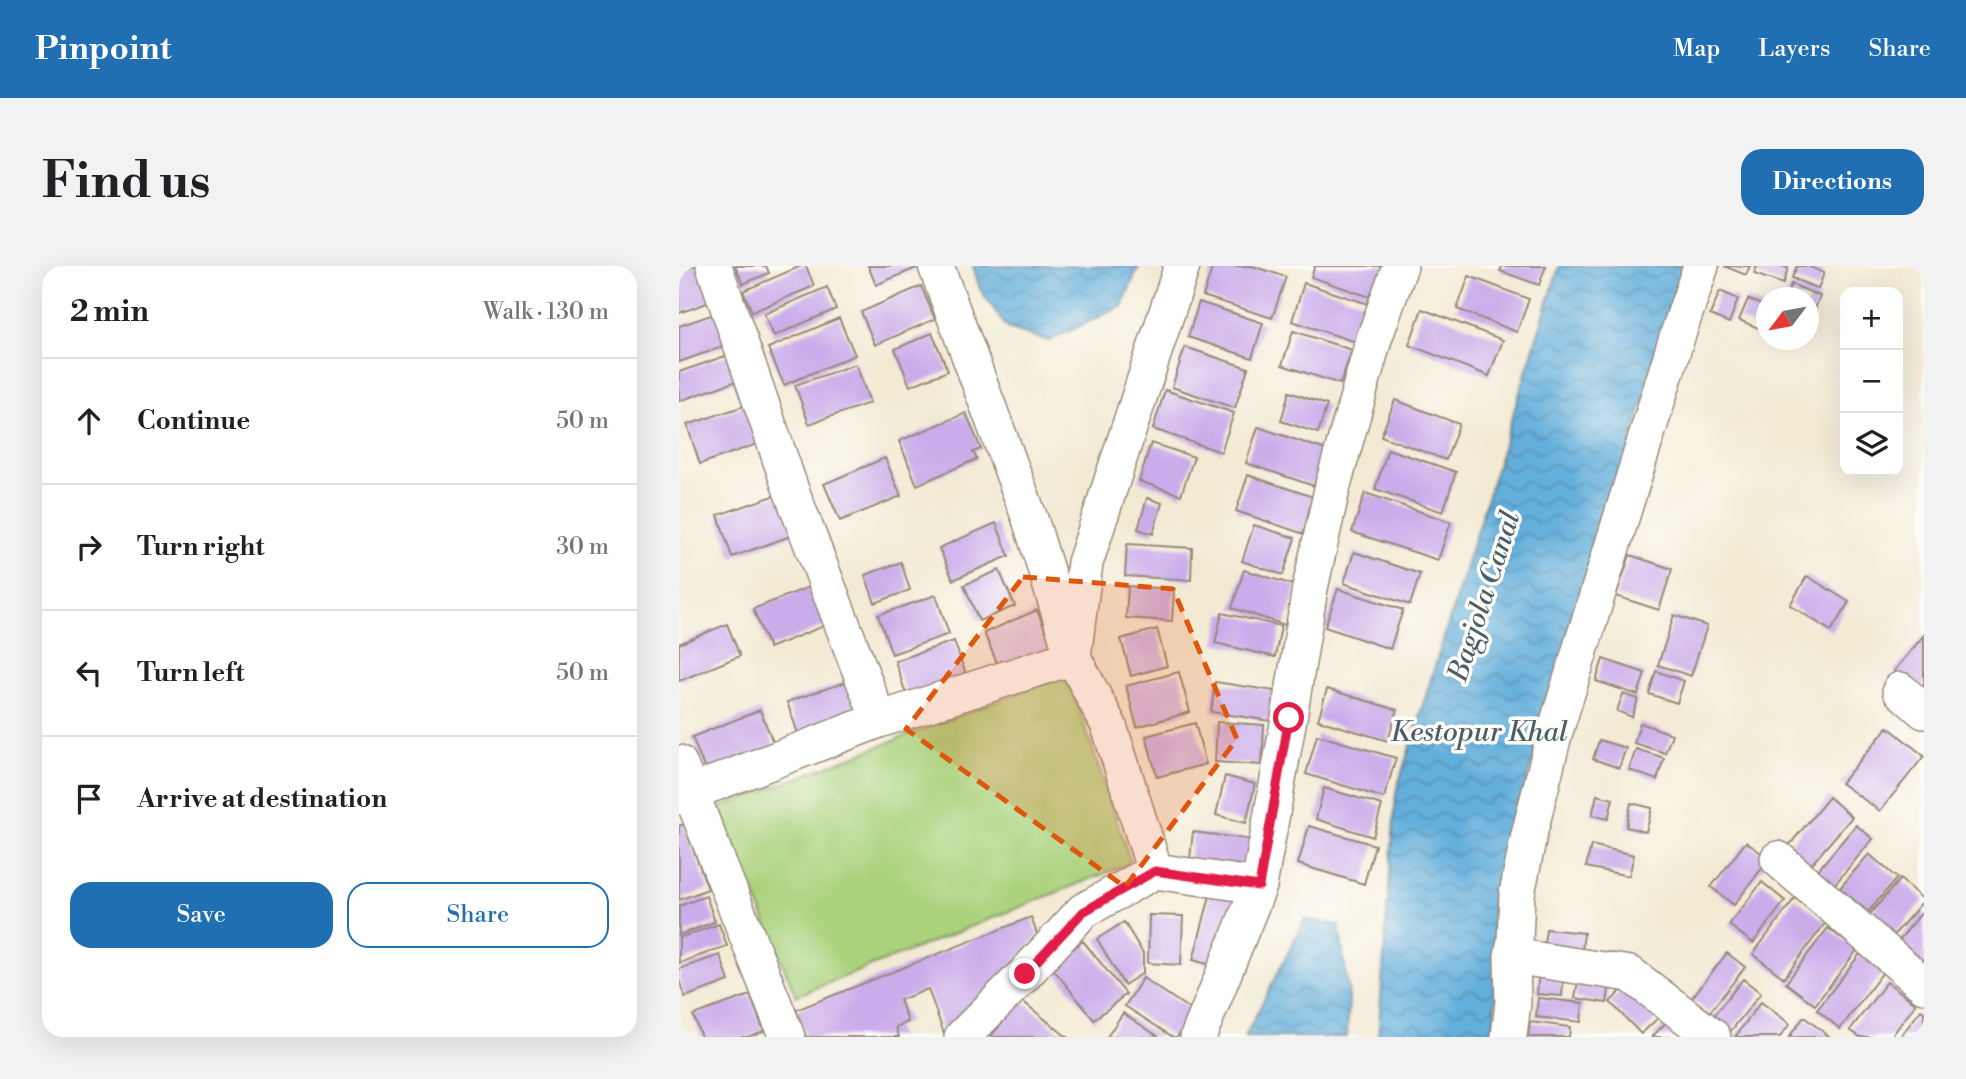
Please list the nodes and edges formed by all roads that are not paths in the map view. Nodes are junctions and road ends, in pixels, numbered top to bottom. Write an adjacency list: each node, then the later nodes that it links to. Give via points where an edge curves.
1 (714, 266): 7 (street, via 791,490)
2 (936, 266): 6 (street, via 1030,519)
3 (1182, 266): 6 (street, via 1085,563)
4 (1400, 266): 11 (street, via 1332,485)
5 (1701, 266): 12 (street, via 1554,735 1517,894)
6 (1073, 657): 7 (street); 10 (street, via 1109,726)
7 (879, 720): 8 (street)
8 (682, 784): 14 (street)
9 (1778, 859): 13 (street)
10 (1155, 871): 11 (street); 15 (street, via 1083,912)
11 (1259, 886): 16 (street)
12 (1512, 956): 17 (street); 18 (street, via 1630,974)
13 (1924, 985)
14 (787, 1037)
15 (962, 1037)
16 (1198, 1037)
17 (1509, 1037)
18 (1713, 1037)

